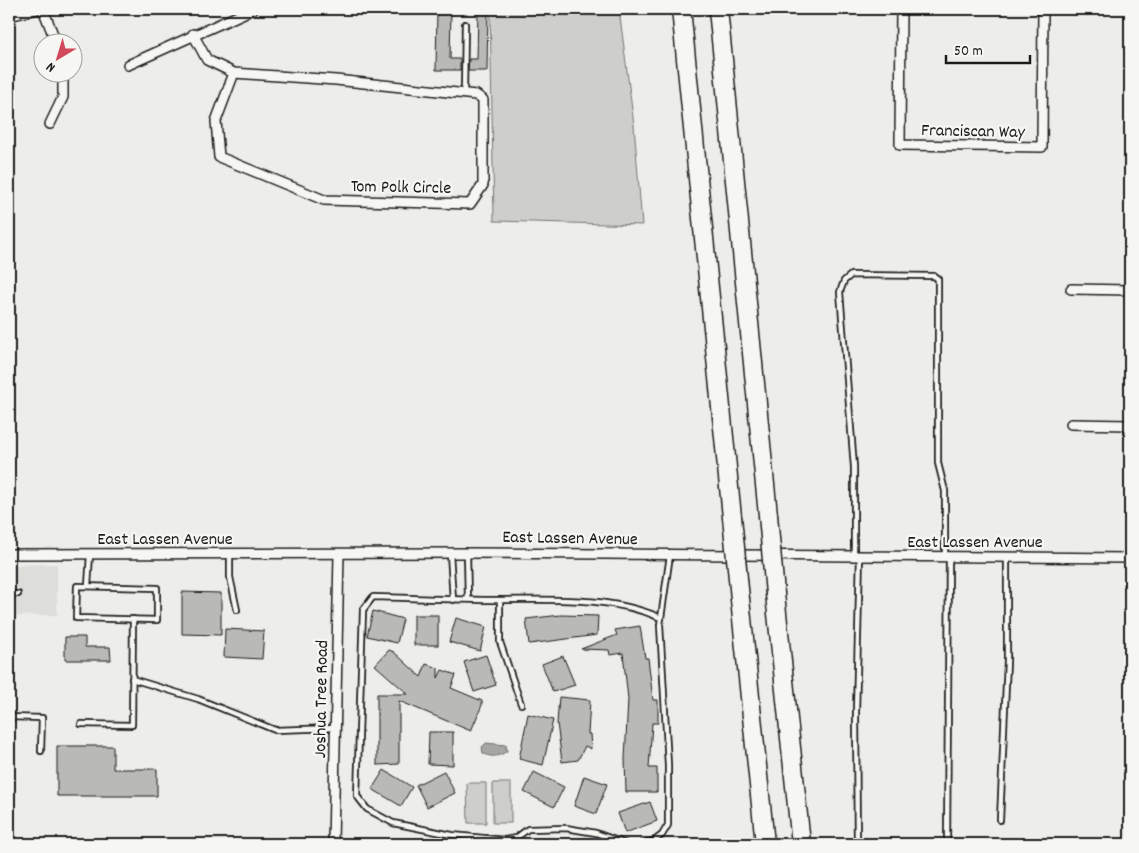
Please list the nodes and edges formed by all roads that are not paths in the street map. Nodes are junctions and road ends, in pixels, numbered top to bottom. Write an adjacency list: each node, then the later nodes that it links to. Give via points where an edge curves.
1 (38, 9): 10 (street)
2 (42, 9): 12 (street)
3 (253, 9): 13 (street)
4 (672, 9): 14 (highway, via 675,30)
5 (681, 9): 14 (highway)
6 (718, 9): 19 (highway)
7 (729, 9): 19 (highway)
8 (901, 9): 9 (street, Franciscan Way, via 900,144 1042,147)
9 (1043, 9)
10 (9, 16)
11 (466, 24): 18 (lane)
12 (52, 32)
13 (193, 34): 15 (street); 16 (street, Tom Polk Circle, via 207,60)
14 (685, 43): 55 (highway, bridge)
15 (128, 65)
16 (234, 73): 18 (street, Tom Polk Circle); 18 (street, Tom Polk Circle, via 216,121 219,157 324,200 470,204 483,185 484,113 483,100)
17 (63, 82): 20 (street, via 63,97)
18 (464, 93)
19 (727, 103): 56 (highway, bridge)
20 (50, 124)
21 (1072, 289): 22 (street)
22 (1130, 290)
23 (1071, 424): 24 (street)
24 (1130, 424)
25 (450, 553): 26 (street, East Lassen Avenue); 30 (street, East Lassen Avenue); 40 (lane)
26 (467, 553): 31 (street, East Lassen Avenue); 39 (lane)
27 (9, 554): 28 (street, East Lassen Avenue)
28 (90, 554): 29 (street, East Lassen Avenue); 36 (lane)
29 (230, 554): 30 (street, East Lassen Avenue); 42 (lane, via 230,576)
30 (339, 554): 49 (street, Joshua Tree Road)
31 (670, 555): 32 (street, East Lassen Avenue); 43 (lane)
32 (857, 556): 33 (street, East Lassen Avenue); 33 (lane, via 854,467 840,292 844,281 851,275 934,276 938,279 938,463 945,491); 57 (lane)
33 (947, 557): 34 (street, East Lassen Avenue); 58 (lane)
34 (1007, 557): 35 (street, East Lassen Avenue); 51 (lane, via 1007,661)
35 (1130, 558)
36 (88, 586): 44 (lane, via 77,586 76,618); 44 (lane, via 158,588 157,620)
37 (9, 594): 38 (lane)
38 (18, 594)
39 (468, 599): 40 (lane); 41 (lane)
40 (454, 600): 53 (lane, via 372,597 362,610 357,796 366,809 393,823 452,835 505,840 516,838 528,829 566,828 596,833)
41 (500, 600): 43 (lane, via 586,601 627,606); 46 (lane, via 500,642)
42 (237, 610)
43 (661, 618): 54 (lane, via 668,825 654,841)
44 (133, 619): 45 (lane)
45 (132, 679): 48 (lane, via 132,725); 49 (lane, via 198,699 275,730)
46 (521, 704)
47 (9, 717): 50 (lane, via 42,718)
48 (81, 724)
49 (335, 728): 52 (street, Joshua Tree Road)
50 (41, 751)
51 (1000, 820)
52 (333, 844)
53 (626, 844)
54 (641, 844)
55 (765, 844)
56 (801, 844)
57 (856, 844)
58 (947, 844)

